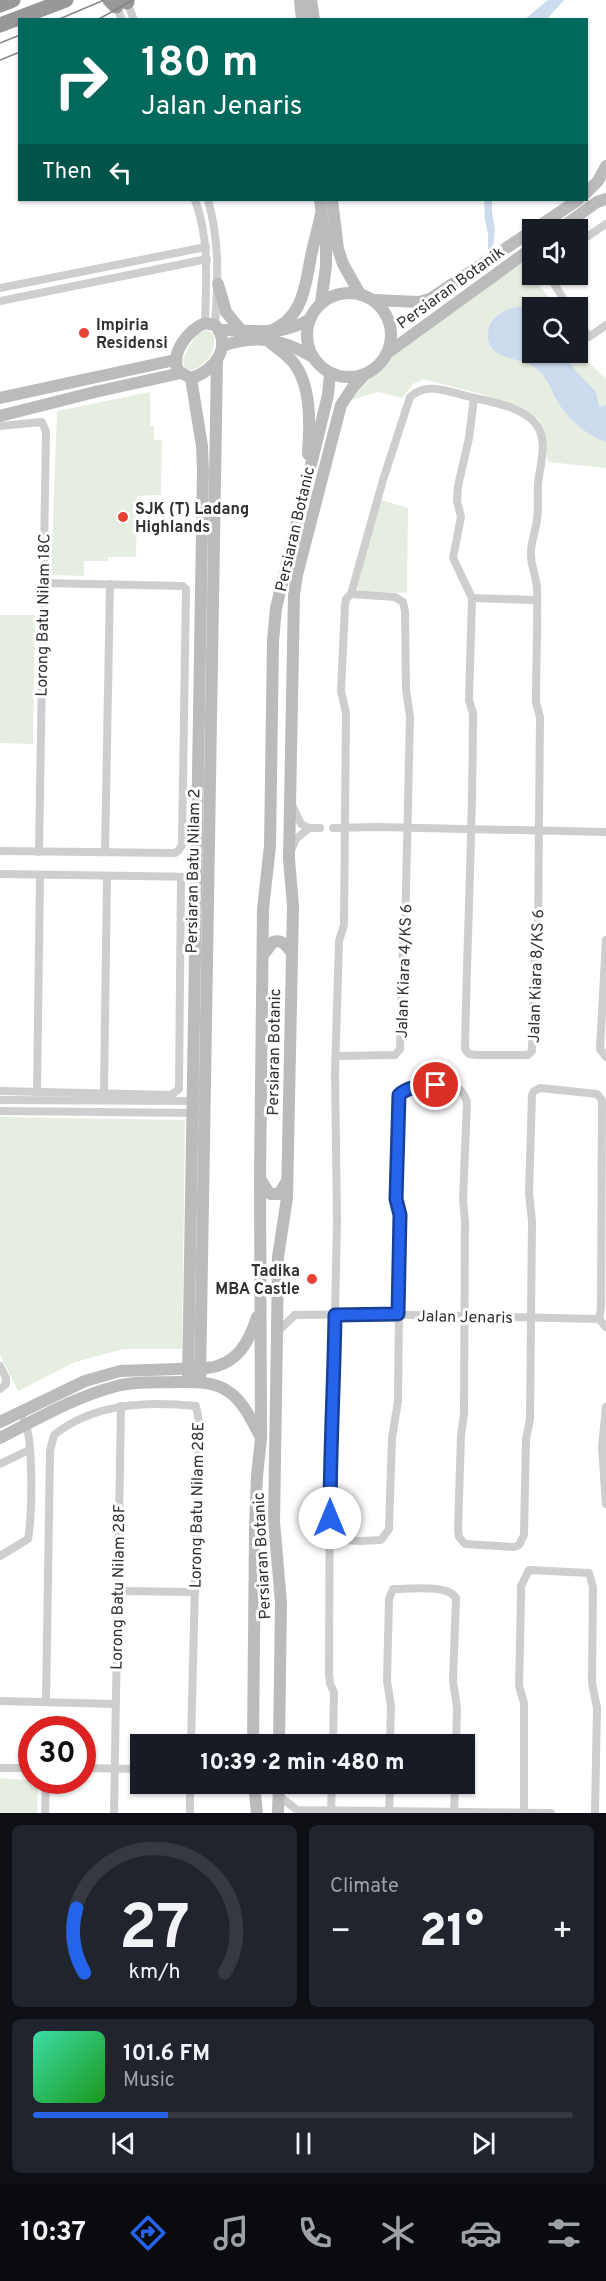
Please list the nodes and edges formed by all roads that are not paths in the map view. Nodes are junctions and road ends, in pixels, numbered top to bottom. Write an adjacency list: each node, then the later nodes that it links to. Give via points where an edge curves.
1 (13, 0): 6 (highway)
2 (66, 0): 7 (highway)
3 (300, 0): 10 (main road)
4 (311, 0): 11 (main road)
5 (120, 4): 9 (street)
6 (0, 5)
7 (18, 18)
8 (18, 18): 12 (highway)
9 (132, 18)
10 (303, 18)
11 (314, 18)
12 (0, 25)
13 (606, 166): 14 (main road)
14 (588, 191)
15 (606, 198): 22 (main road)
16 (195, 201): 25 (street)
17 (208, 201): 31 (street, via 217,237)
18 (320, 201): 21 (main road)
19 (332, 201): 33 (main road, via 338,249)
20 (577, 201): 34 (main road, Persiaran Botanik, via 430,299)
21 (321, 214): 36 (main road, via 326,266); 42 (main road, via 305,294 293,316)
22 (573, 219)
23 (606, 224): 24 (street)
24 (588, 236)
25 (206, 247): 27 (street); 29 (street)
26 (522, 256): 44 (main road, Persiaran Botanik)
27 (207, 259): 28 (street); 31 (street)
28 (183, 264): 30 (street); 31 (street, via 194,265)
29 (103, 268): 30 (street); 32 (street)
30 (105, 279): 35 (street)
31 (212, 282): 39 (street); 40 (main road, via 226,312)
32 (0, 288)
33 (360, 294): 34 (main road); 36 (main road, via 346,292)
34 (373, 300): 44 (main road, via 382,308 391,330)
35 (0, 301)
36 (321, 303): 37 (main road)
37 (310, 319): 42 (main road); 45 (main road, via 307,338)
38 (606, 325): 41 (street)
39 (213, 326): 40 (main road); 43 (main road); 46 (main road, via 191,332)
40 (240, 329): 42 (main road)
41 (588, 335)
42 (268, 336): 43 (main road); 45 (main road); 55 (main road, via 294,363 302,379 309,424)
43 (222, 346): 47 (main road)
44 (386, 354): 49 (main road)
45 (313, 357): 48 (main road)
46 (175, 360): 50 (main road, via 176,368); 52 (main road)
47 (217, 360): 50 (main road, via 208,370); 56 (main road, Persiaran Batu Nilam 2)
48 (330, 373): 49 (main road, via 341,377); 55 (main road, Persiaran Botanic)
49 (365, 374): 62 (main road, Persiaran Botanic, via 341,405 297,575)
50 (186, 376): 53 (main road, via 95,392); 56 (main road, Persiaran Batu Nilam 2, via 202,446)
51 (474, 398): 59 (street, via 425,388 417,389 410,397); 60 (street, via 458,486 460,517 453,558); 61 (street, via 514,409 539,428 543,449 530,554)
52 (0, 399)
53 (0, 416)
54 (0, 426): 57 (street, Lorong Batu Nilam 18C, via 42,422 46,432)
55 (306, 482): 82 (main road, Persiaran Botanic, via 274,626 270,846)
56 (207, 562): 79 (main road, Persiaran Batu Nilam 2)
57 (42, 583): 58 (street); 72 (street, Lorong Batu Nilam 18C)
58 (110, 584): 73 (street); 73 (street, via 183,586 187,595 182,844 175,852)
59 (351, 594): 63 (street, via 395,597 404,606 410,717); 67 (street, via 345,605 341,692 346,713)
60 (472, 598): 61 (street); 68 (street, via 469,700 473,712)
61 (536, 600): 69 (street)
62 (291, 792): 64 (street, via 298,821); 74 (main road, Persiaran Botanic)
63 (407, 827): 67 (street); 68 (street); 83 (street, Jalan Kiara 4/KS 6, via 400,1049 395,1054)
64 (309, 828): 65 (street); 74 (street, via 296,839)
65 (320, 828)
66 (333, 828): 67 (street)
67 (346, 828): 83 (street)
68 (473, 829): 69 (street); 69 (street, Jalan Kiara 8/KS 6, via 465,1049 476,1055 528,1055 532,1050)
69 (539, 830): 70 (street)
70 (606, 832)
71 (0, 851): 72 (street)
72 (39, 852): 73 (street)
73 (105, 852)
74 (289, 859): 81 (main road, Persiaran Botanic)
75 (0, 874): 76 (street)
76 (40, 875): 77 (street); 86 (street)
77 (107, 876): 78 (street); 87 (street)
78 (181, 877): 79 (street); 87 (street, via 179,1089 171,1095)
79 (202, 877): 89 (main road, Persiaran Batu Nilam 2)
80 (606, 940): 84 (street, via 600,1049)
81 (292, 953): 82 (main road, via 278,940); 92 (main road, Persiaran Botanic)
82 (263, 955): 91 (main road, Persiaran Botanic)
83 (337, 1056): 97 (street)
84 (606, 1057)
85 (0, 1091): 86 (street)
86 (37, 1092): 87 (street)
87 (104, 1094)
88 (0, 1100): 89 (street)
89 (197, 1107): 90 (street); 104 (main road, Persiaran Batu Nilam 2)
90 (0, 1111)
91 (260, 1178): 92 (main road, via 274,1195 279,1194); 94 (main road, Persiaran Botanic)
92 (287, 1180): 93 (main road, Persiaran Botanic)
93 (277, 1296): 96 (street); 102 (main road, Persiaran Botanic)
94 (260, 1308): 104 (main road, via 251,1336 239,1354 220,1366); 113 (main road, Persiaran Botanic)
95 (398, 1314): 97 (street, Jalan Jenaris); 98 (street, Jalan Jenaris); 98 (street, via 399,1095 415,1087 436,1085 461,1091 467,1102 463,1199); 117 (street, via 398,1401 392,1438 389,1529 381,1540)
96 (295, 1315): 97 (street, Jalan Jenaris); 102 (street)
97 (335, 1315): 117 (street)
98 (465, 1316): 99 (street, Jalan Jenaris); 99 (street, via 459,1537 465,1544 494,1547 514,1547 524,1535)
99 (530, 1317): 100 (street, Jalan Jenaris); 100 (street, via 532,1095 540,1088 597,1094 602,1100)
100 (599, 1318): 101 (street)
101 (606, 1327)
102 (276, 1332): 126 (main road, Persiaran Botanic, via 274,1521 281,1603)
103 (0, 1366): 106 (street, via 6,1378)
104 (194, 1369): 105 (main road, Persiaran Batu Nilam 2); 109 (main road, via 120,1371 85,1381)
105 (194, 1382): 111 (main road, via 117,1386); 113 (main road, via 215,1385 230,1393)
106 (2, 1388)
107 (121, 1406): 119 (street, Lorong Batu Nilam 28F); 120 (street, Lorong Batu Nilam 28E, via 196,1406 199,1422); 122 (street, Lorong Batu Nilam 28E, via 101,1410 54,1435 50,1451)
108 (606, 1407): 116 (street, via 602,1447)
109 (20, 1412): 110 (main road); 111 (street)
110 (0, 1422)
111 (27, 1424): 112 (main road); 114 (street)
112 (0, 1438)
113 (261, 1438): 125 (main road, Persiaran Botanic, via 256,1518)
114 (29, 1450): 115 (street); 118 (street, via 28,1539)
115 (0, 1464)
116 (606, 1504)
117 (330, 1539): 127 (street, via 329,1674 334,1692)
118 (0, 1556)
119 (117, 1591): 120 (street); 123 (street, Lorong Batu Nilam 28F)
120 (195, 1592): 124 (street, Lorong Batu Nilam 28E)
121 (0, 1701): 122 (street)
122 (46, 1702): 123 (street)
123 (116, 1704): 133 (street, Lorong Batu Nilam 28F)
124 (191, 1734)
125 (254, 1734)
126 (278, 1734)
127 (333, 1734)
128 (390, 1734): 129 (street, via 387,1681 393,1589 446,1589 456,1598)
129 (456, 1734)
130 (0, 1768): 131 (street)
131 (18, 1768)
132 (96, 1768): 133 (street)
133 (114, 1768): 134 (street); 148 (street, Lorong Batu Nilam 28F)
134 (130, 1768)
135 (46, 1794): 147 (street)
136 (190, 1794): 149 (street)
137 (255, 1794): 150 (main road)
138 (279, 1794): 151 (main road)
139 (282, 1794): 143 (street)
140 (332, 1794): 144 (street)
141 (390, 1794): 145 (street)
142 (455, 1794): 146 (street)
143 (296, 1811): 144 (street)
144 (331, 1811): 145 (street)
145 (389, 1812): 146 (street)
146 (454, 1812): 152 (street)
147 (45, 1813)
148 (114, 1813)
149 (190, 1813)
150 (257, 1813)
151 (278, 1813)
152 (524, 1813): 153 (street); 154 (street, via 520,1598 529,1570 589,1573 594,1592 592,1683 597,1708)
153 (551, 1813)
154 (595, 1813)

